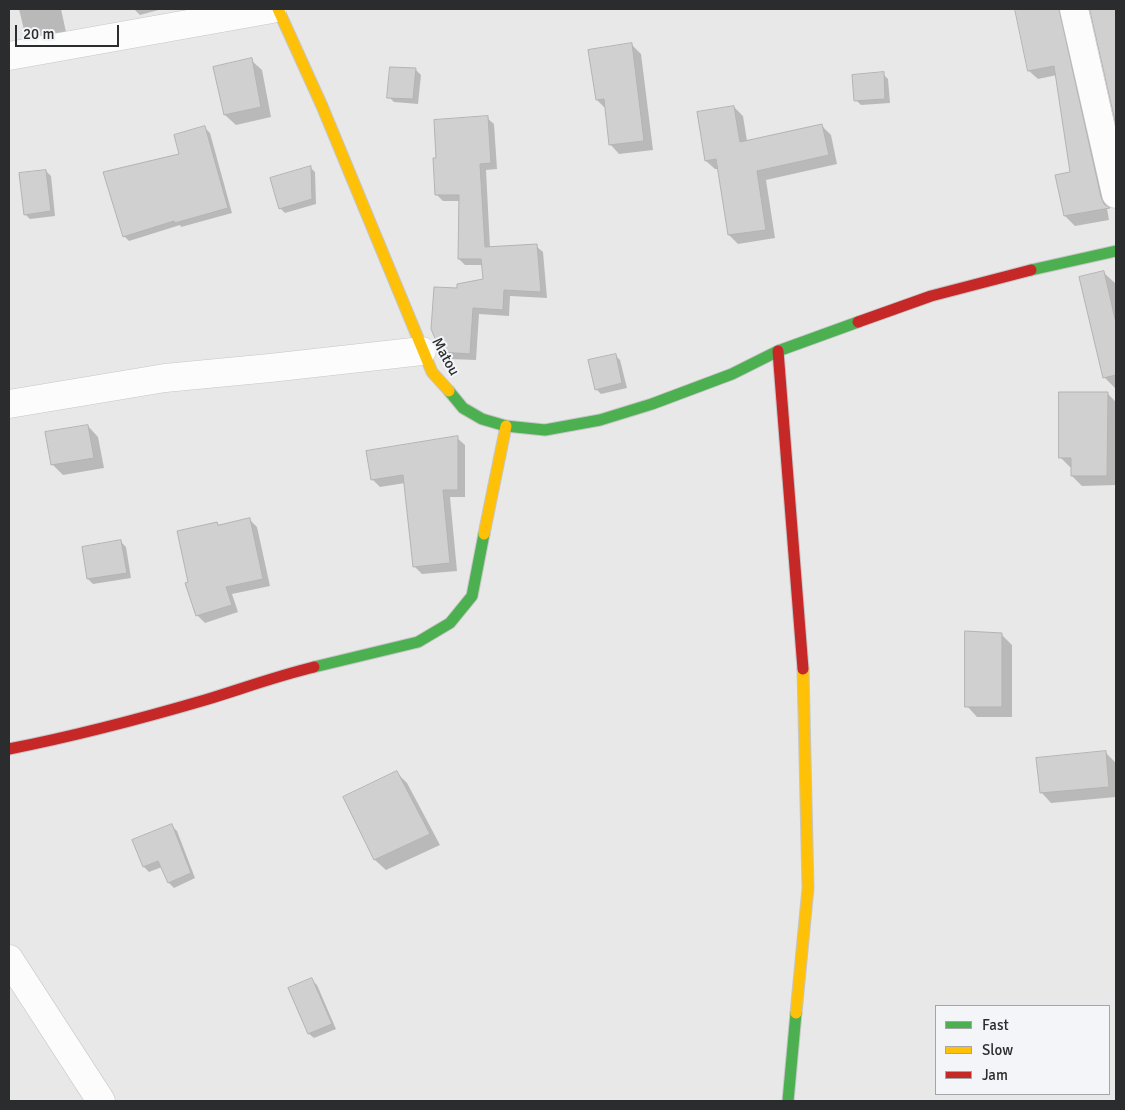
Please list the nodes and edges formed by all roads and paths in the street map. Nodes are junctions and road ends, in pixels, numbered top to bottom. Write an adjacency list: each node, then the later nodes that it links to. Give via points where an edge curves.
1 (272, 9): 4 (street)
2 (278, 9): 7 (street, Matou, via 362,201)
3 (1074, 9): 5 (street)
4 (9, 56)
5 (1116, 194)
6 (1116, 250): 8 (street, Matou, via 931,296)
7 (422, 351): 9 (street, via 165,378); 10 (street, Matou, via 432,372 463,408 482,419)
8 (778, 351): 10 (street, Matou, via 732,374 600,420 545,430); 14 (street, via 803,670 808,888)
9 (9, 404)
10 (506, 426): 11 (street, via 472,596 450,623 418,642 289,673 83,733)
11 (9, 749)
12 (9, 959): 13 (street)
13 (101, 1101)
14 (788, 1101)

